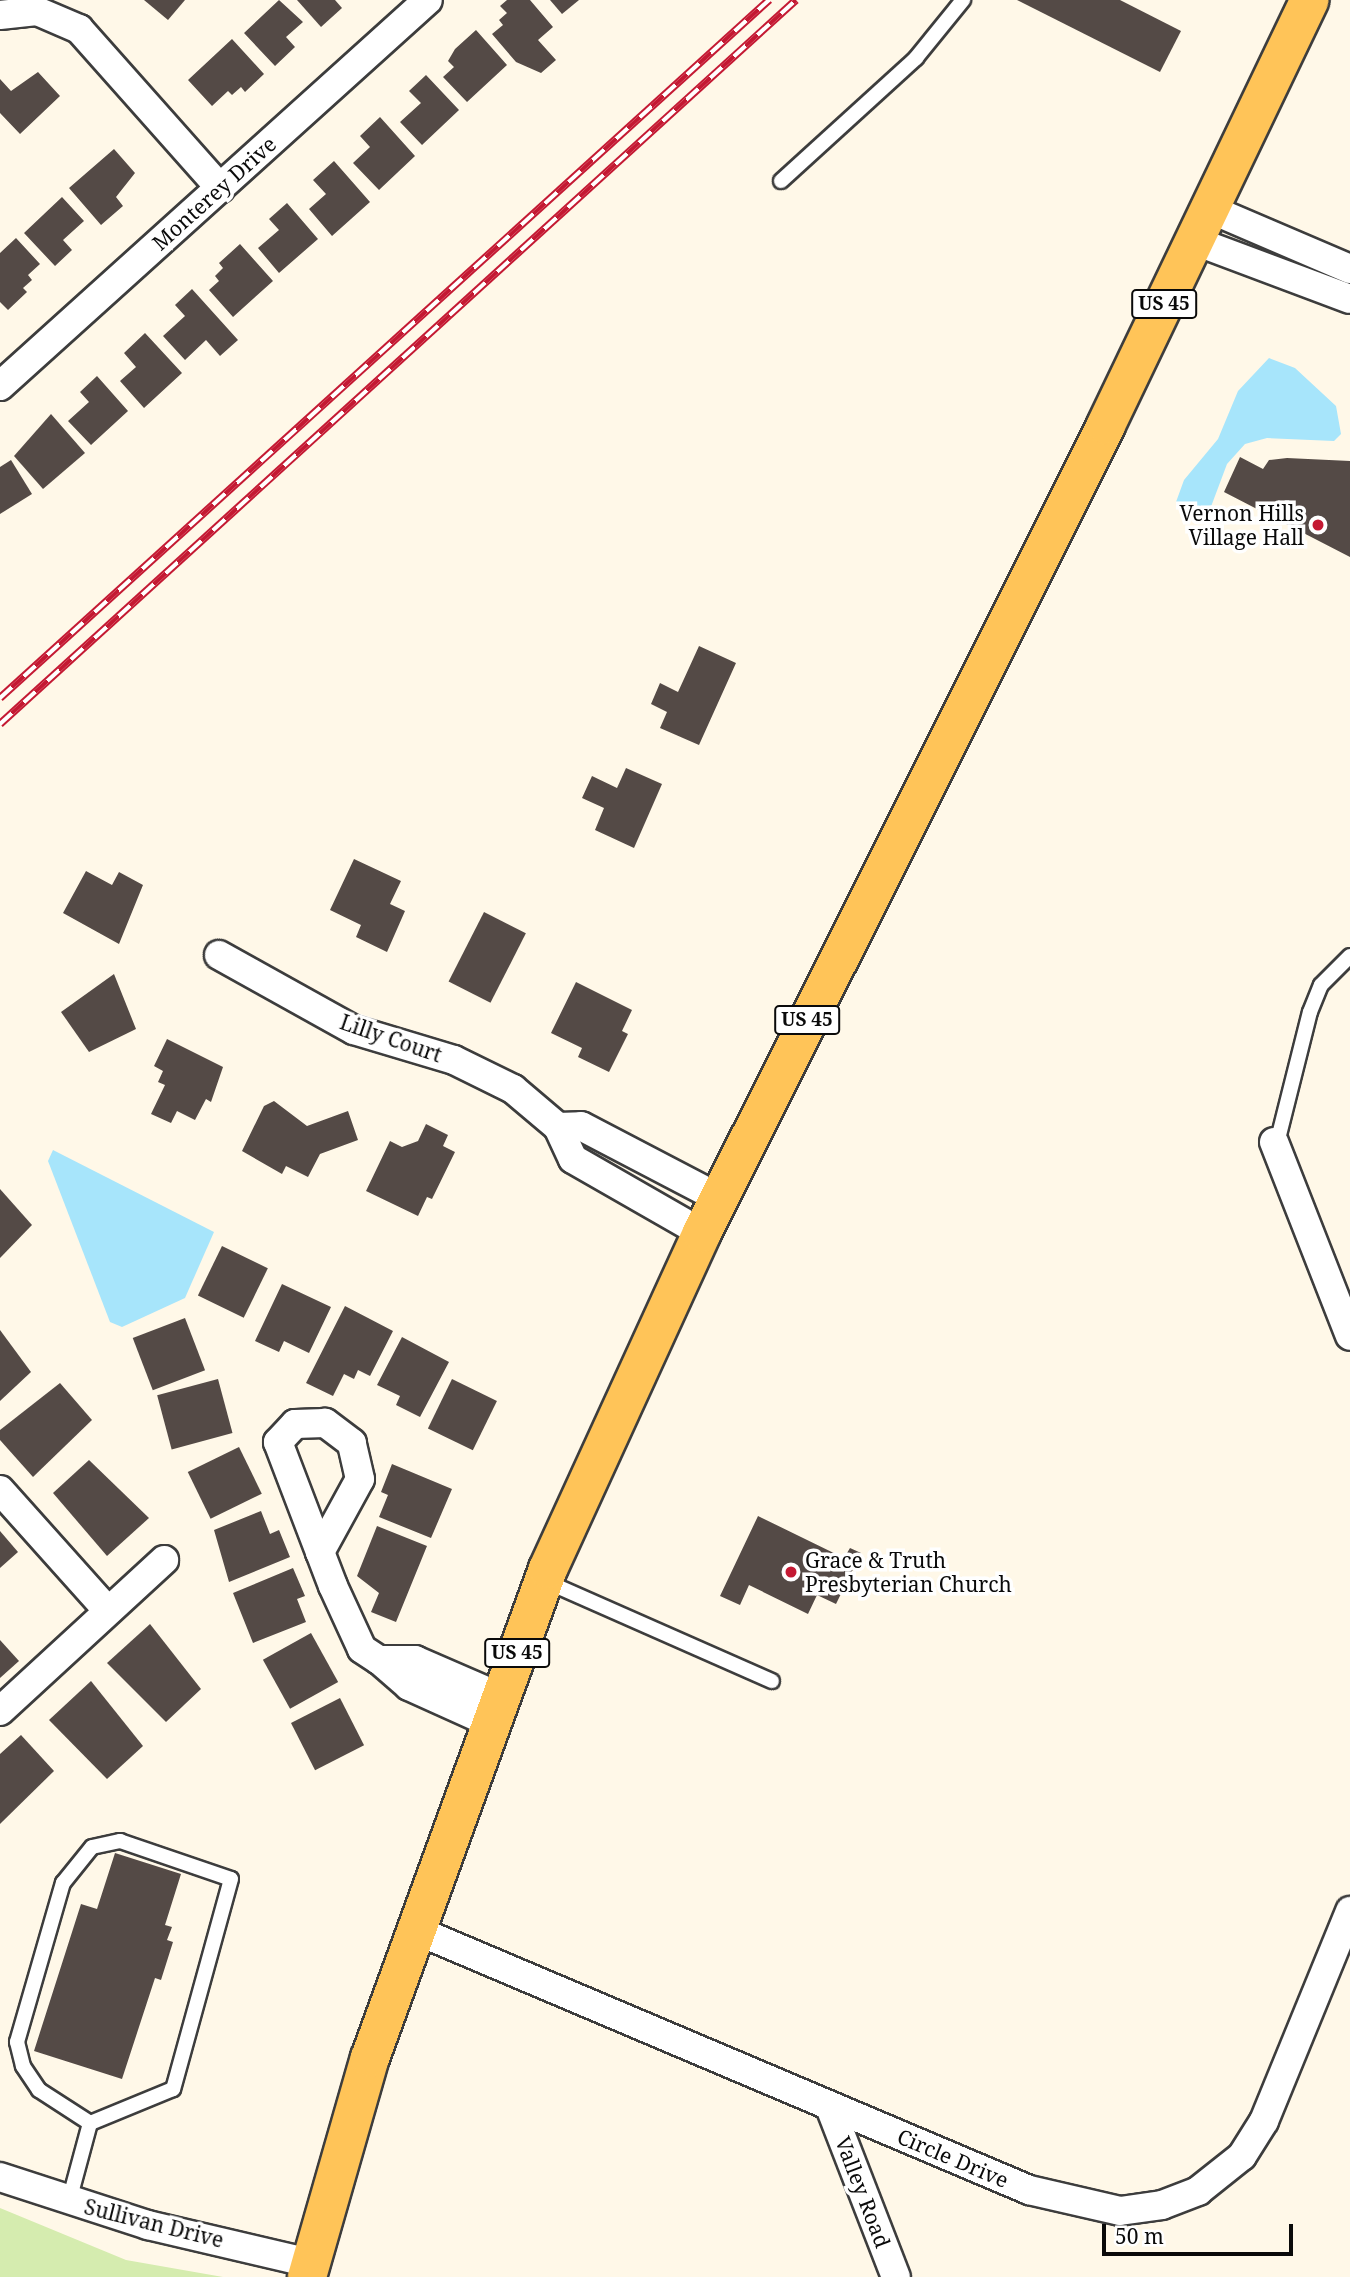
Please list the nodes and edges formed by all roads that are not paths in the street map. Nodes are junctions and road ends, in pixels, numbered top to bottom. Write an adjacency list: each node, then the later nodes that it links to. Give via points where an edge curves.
1 (428, 0): 6 (street, Monterey Drive)
2 (963, 0): 5 (lane, via 916,58)
3 (1310, 0): 7 (main road, US 45)
4 (0, 15): 6 (street, via 37,11 79,29)
5 (781, 181)
6 (220, 188): 10 (street, Monterey Drive)
7 (1202, 225): 8 (street); 9 (street); 15 (main road, US 45)
8 (1350, 269)
9 (1350, 299)
10 (0, 386)
11 (219, 955): 13 (street, Lilly Court, via 354,1030 454,1060 513,1089)
12 (1350, 956): 14 (lane, via 1321,985 1310,1012)
13 (558, 1127): 15 (street, via 581,1126); 16 (street, Lilly Court, via 573,1159)
14 (1275, 1144): 17 (street)
15 (719, 1198): 16 (main road, US 45)
16 (702, 1233): 21 (main road, US 45)
17 (1350, 1336)
18 (0, 1490): 22 (street)
19 (320, 1552): 24 (street, via 362,1649 409,1686)
20 (164, 1560): 22 (street)
21 (544, 1581): 23 (lane); 24 (main road, US 45)
22 (108, 1611): 25 (street)
23 (772, 1681)
24 (496, 1710): 27 (main road, US 45)
25 (0, 1711)
26 (1350, 1911): 28 (street, Circle Drive, via 1264,2121 1219,2178 1162,2204 1120,2211 1029,2190)
27 (418, 1931): 28 (street, Circle Drive); 32 (main road, US 45, via 362,2085)
28 (830, 2107): 33 (street, Valley Road)
29 (90, 2123): 29 (lane, via 39,2090 23,2066 18,2042 63,1883 92,1847 120,1841 230,1879 173,2089); 31 (lane)
30 (0, 2177): 31 (street, Sullivan Drive)
31 (69, 2201): 32 (street, Sullivan Drive)
32 (309, 2270)
33 (897, 2277)

